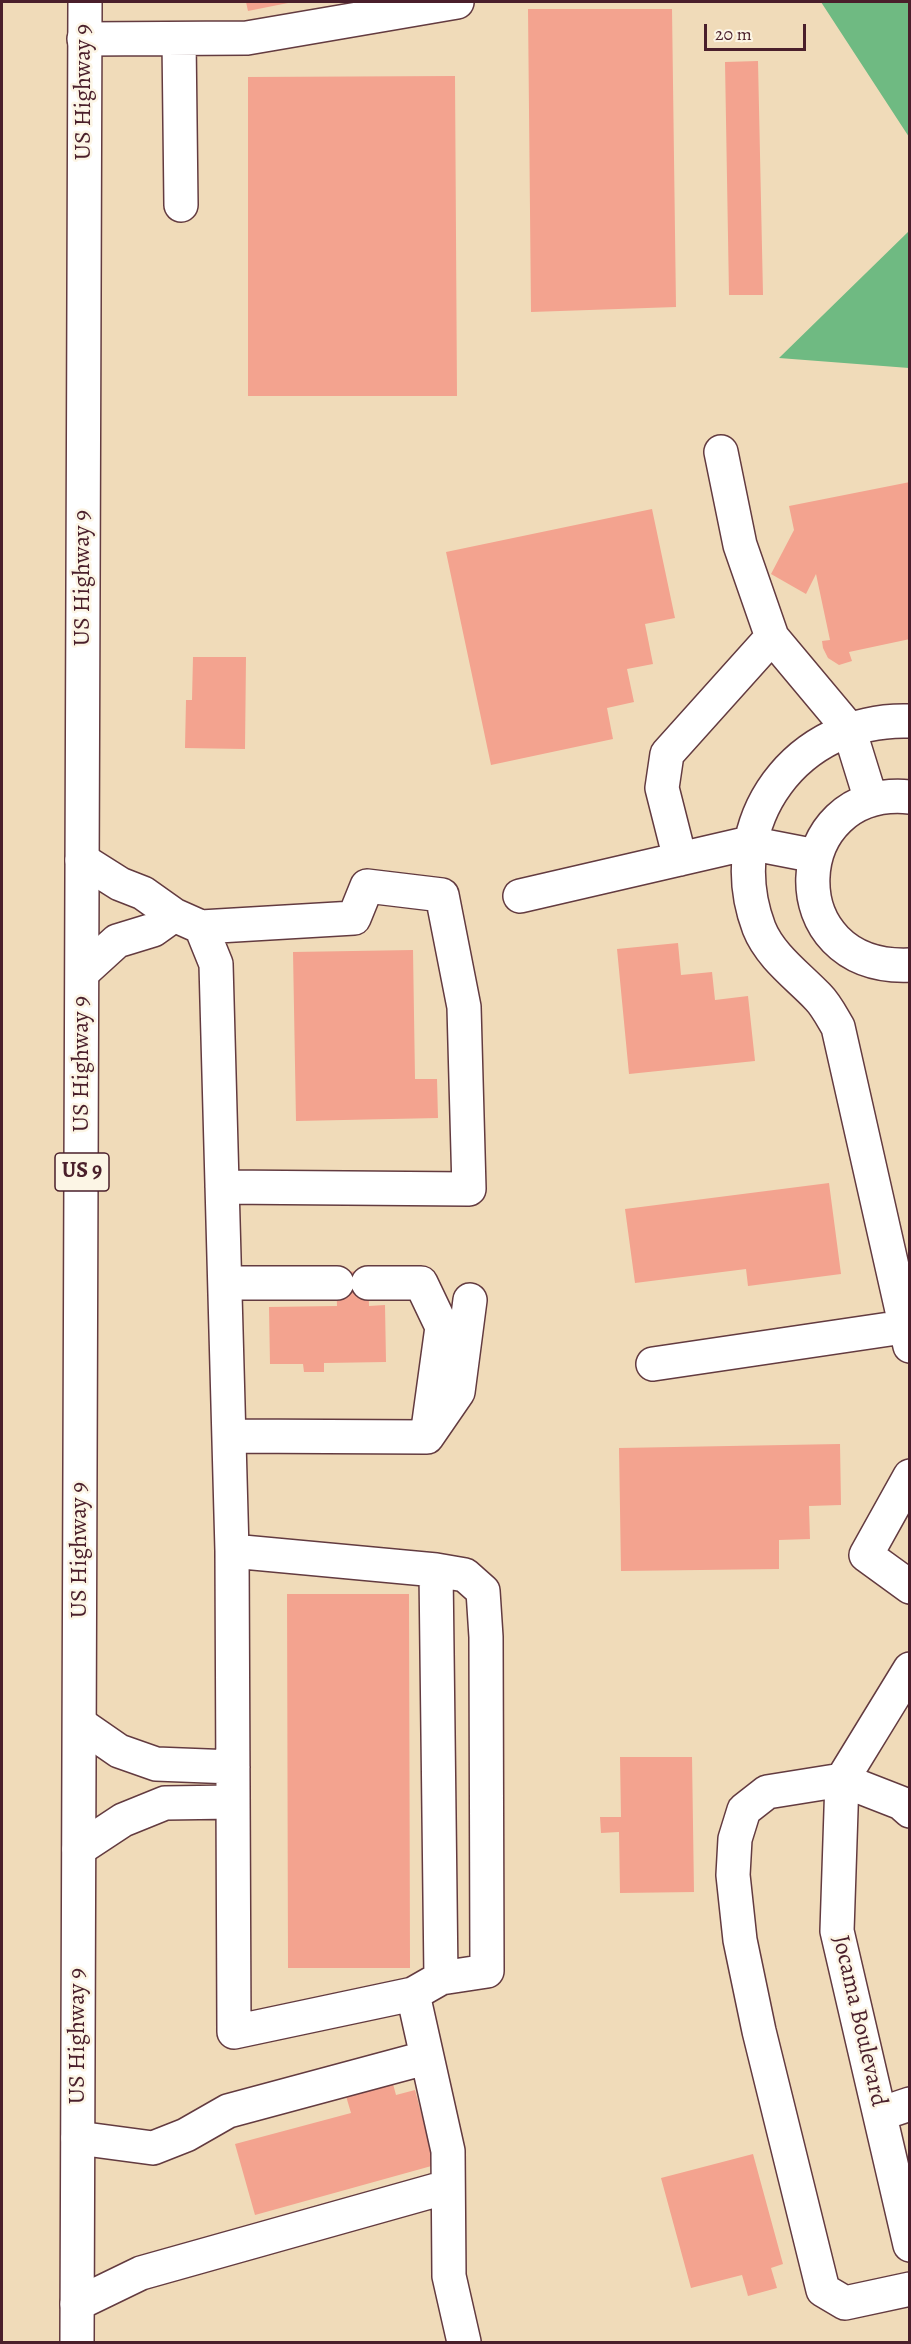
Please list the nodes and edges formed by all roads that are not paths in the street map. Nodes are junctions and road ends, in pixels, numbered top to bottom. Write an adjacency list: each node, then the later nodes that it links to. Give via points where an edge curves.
1 (85, 2): 3 (main road, US Highway 9 / US 9)
2 (457, 2): 4 (main road, via 247,38)
3 (84, 39): 4 (main road); 15 (main road, US Highway 9 / US 9)
4 (179, 39): 5 (main road)
5 (180, 205)
6 (721, 452): 7 (main road, via 740,545)
7 (772, 637): 9 (main road); 14 (main road, via 667,754 662,788)
8 (909, 721): 9 (main road)
9 (849, 729): 11 (main road); 12 (main road, via 802,754 774,785)
10 (909, 797): 11 (main road)
11 (872, 800): 13 (main road, via 855,806 835,822 819,844)
12 (749, 843): 13 (main road); 14 (main road); 23 (main road, via 748,883 759,929 788,970 819,998 838,1027)
13 (816, 856): 18 (main road, via 813,897 822,922 838,943 860,958 886,966)
14 (680, 859): 16 (main road)
15 (82, 860): 17 (main road); 19 (main road, US Highway 9 / US 9)
16 (520, 896)
17 (187, 921): 19 (main road, via 117,941); 20 (main road, via 216,964); 20 (main road, via 354,918 367,886 442,894 464,1007 469,1189)
18 (909, 964)
19 (83, 972): 32 (main road, US Highway 9 / US 9)
20 (222, 1187): 21 (main road)
21 (225, 1283): 25 (main road); 26 (main road, via 421,1283 442,1327)
22 (470, 1300): 26 (main road, via 458,1392)
23 (908, 1333): 24 (main road)
24 (652, 1364)
25 (229, 1436): 26 (main road); 28 (main road)
26 (427, 1437)
27 (909, 1476): 30 (main road, via 866,1555)
28 (232, 1551): 29 (main road); 33 (main road)
29 (436, 1570): 38 (main road); 38 (main road, via 465,1575 483,1591 486,1637 487,1971)
30 (909, 1587)
31 (909, 1669): 34 (main road, Jocama Boulevard)
32 (80, 1724): 33 (main road, via 119,1751 156,1764); 37 (main road, US Highway 9 / US 9)
33 (233, 1767): 35 (main road)
34 (842, 1780): 36 (main road, via 901,1803); 41 (main road, Jocama Boulevard, via 837,1931); 45 (main road, via 767,1792 744,1810 735,1839 733,1875 740,1940 823,2290 845,2303)
35 (233, 1802): 37 (main road, via 165,1803 123,1820); 39 (main road, via 234,2032)
36 (909, 1811)
37 (79, 1849): 42 (main road, US Highway 9 / US 9)
38 (441, 1978): 39 (main road)
39 (413, 1994): 40 (main road)
40 (425, 2058): 42 (main road, via 228,2111 153,2148); 43 (main road, via 448,2151)
41 (895, 2109): 44 (main road, Jocama Boulevard)
42 (78, 2138): 46 (main road, US Highway 9 / US 9)
43 (447, 2187): 46 (main road, via 141,2273); 48 (main road, via 449,2276)
44 (909, 2245)
45 (909, 2289)
46 (77, 2304): 47 (main road, US Highway 9 / US 9)
47 (77, 2343)
48 (464, 2343)

